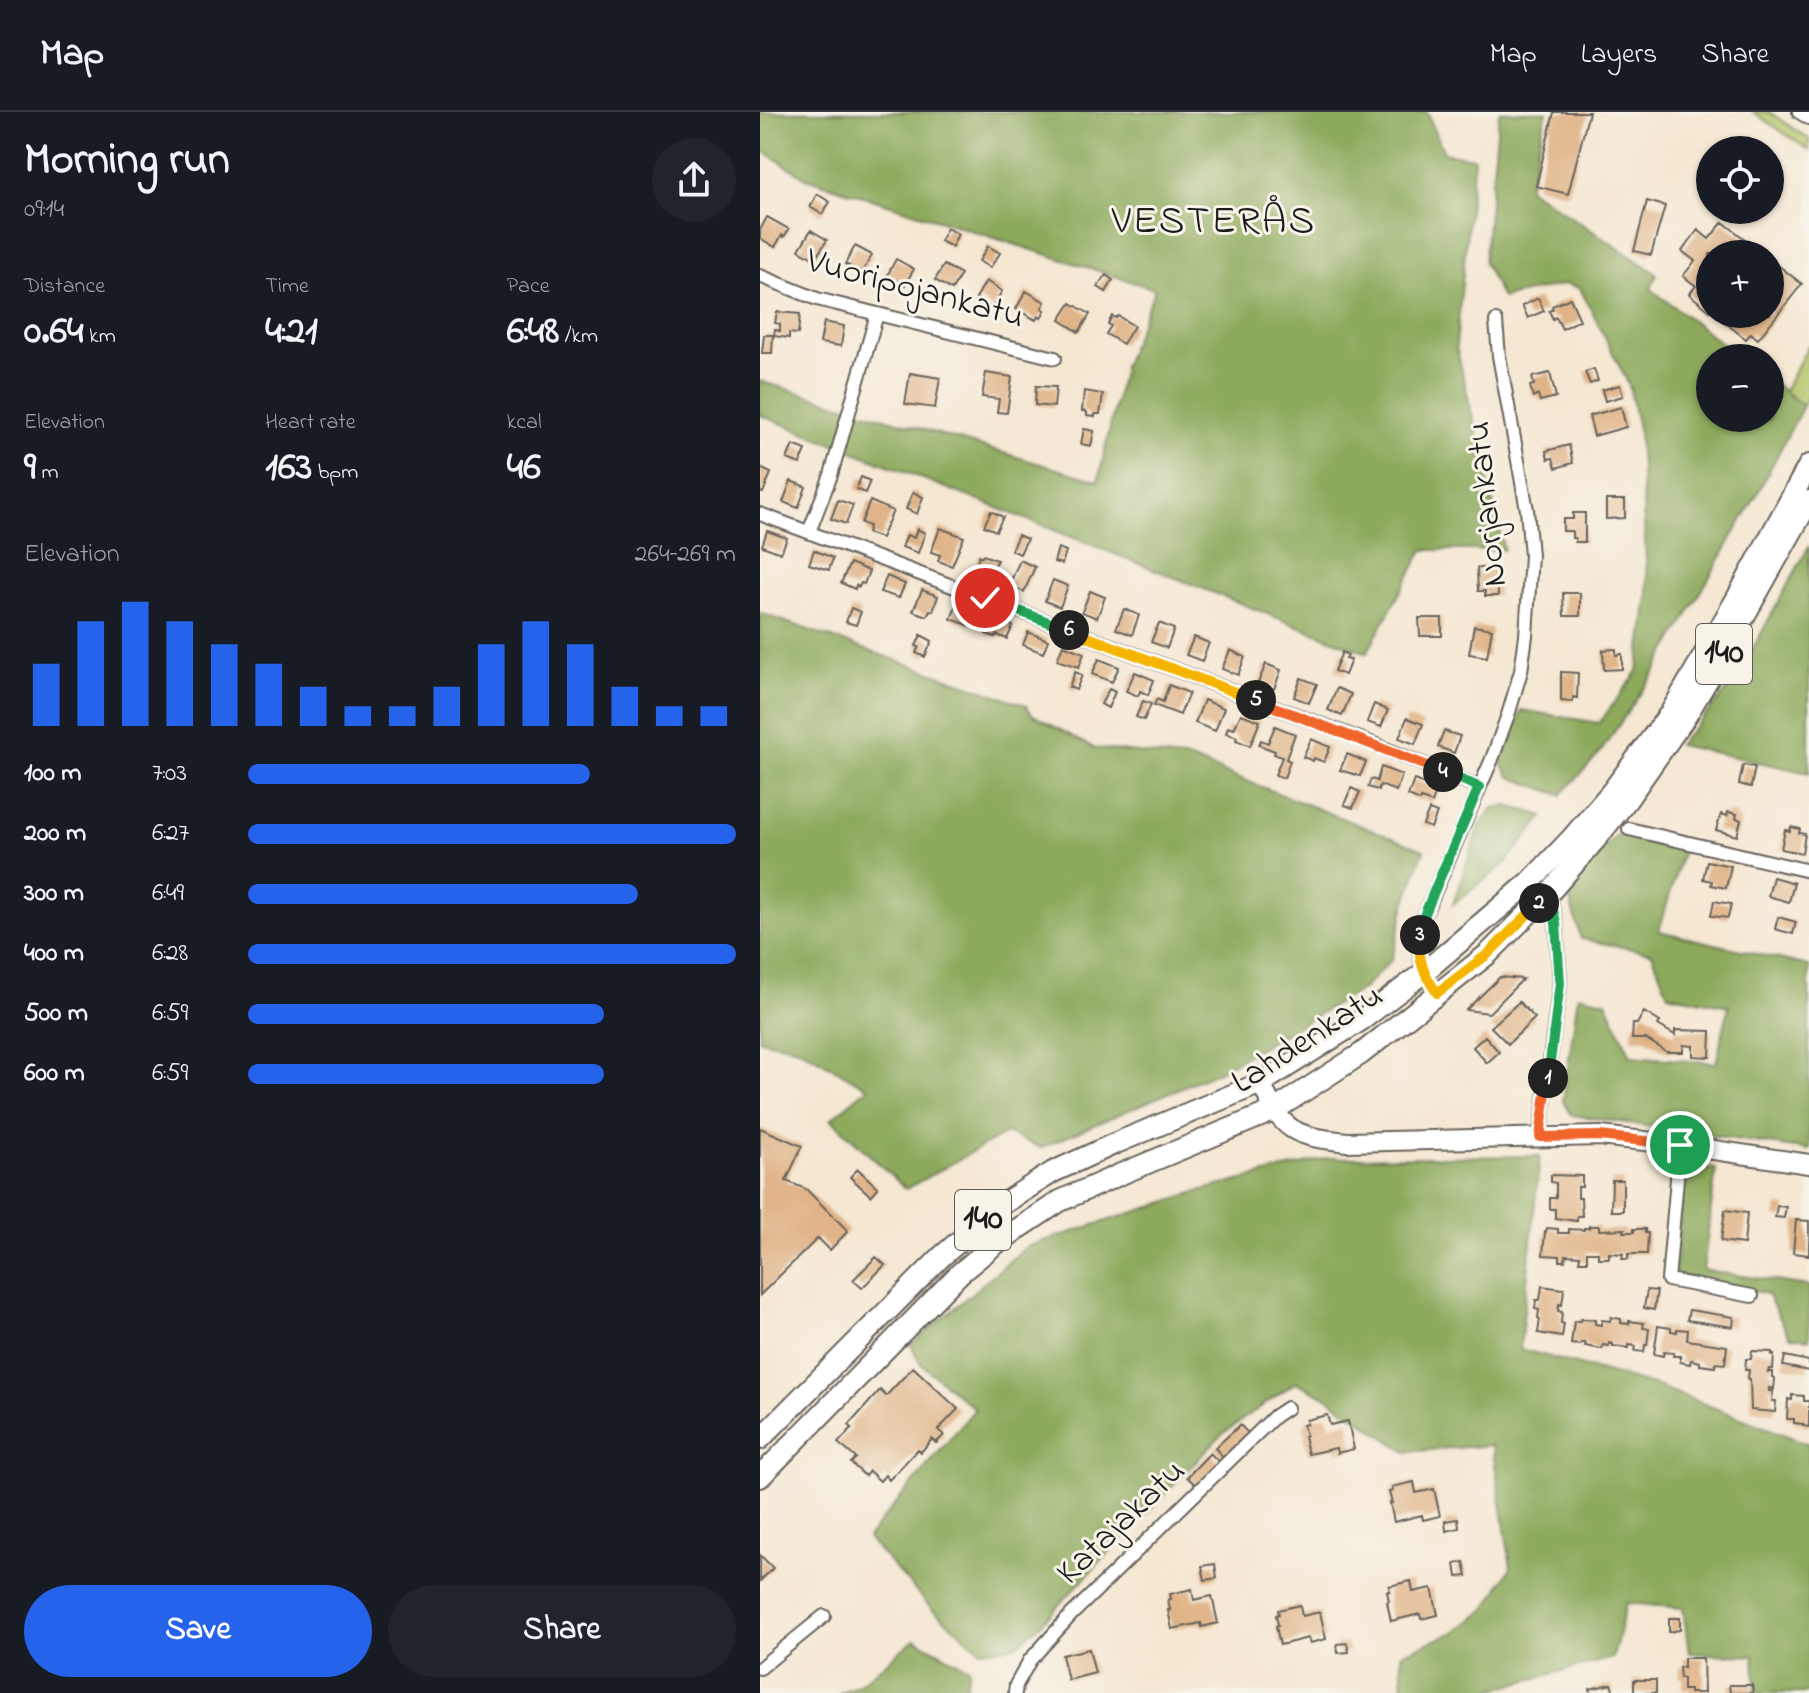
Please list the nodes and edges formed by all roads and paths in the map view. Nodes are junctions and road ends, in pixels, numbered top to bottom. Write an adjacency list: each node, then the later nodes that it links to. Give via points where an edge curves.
1 (1799, 112): 2 (street)
2 (1809, 118)
3 (760, 276): 4 (street, Vuoripojankatu, via 817,299)
4 (877, 314): 6 (street, Vuoripojankatu); 10 (street, via 831,475)
5 (1496, 321): 11 (street, Norjankatu, via 1531,555 1521,671)
6 (1055, 358)
7 (1809, 465): 12 (main road, Lahdenkatu)
8 (1809, 501): 12 (main road, Lahdenkatu / 140, via 1686,716)
9 (760, 514): 10 (street)
10 (809, 532): 11 (street)
11 (1479, 787): 16 (street, Norjankatu, via 1422,921)
12 (1620, 795): 15 (main road, Lahdenkatu / 140, via 1596,839); 16 (main road, Lahdenkatu / 140, via 1530,882)
13 (1629, 829): 14 (street)
14 (1809, 871)
15 (1549, 893): 17 (main road, Lahdenkatu / 140, via 1488,954); 20 (street, via 1560,983)
16 (1423, 973): 17 (street); 18 (main road, Lahdenkatu / 140, via 1363,1019)
17 (1437, 993): 19 (main road, Lahdenkatu / 140, via 1361,1054)
18 (1261, 1083): 19 (street); 25 (main road, Lahdenkatu / 140, via 1053,1172 1001,1205 942,1256)
19 (1273, 1111): 20 (street, via 1298,1132 1347,1142); 26 (main road, Lahdenkatu / 140, via 1060,1201 1007,1235 960,1273)
20 (1540, 1137): 21 (street, via 1600,1136)
21 (1680, 1145): 22 (street); 23 (street, via 1668,1280)
22 (1809, 1164)
23 (1752, 1296)
24 (1287, 1408): 29 (street, Katajakatu, via 1071,1615 1030,1660)
25 (760, 1439)
26 (760, 1477)
27 (824, 1616): 28 (street)
28 (760, 1668)
29 (1015, 1693)

